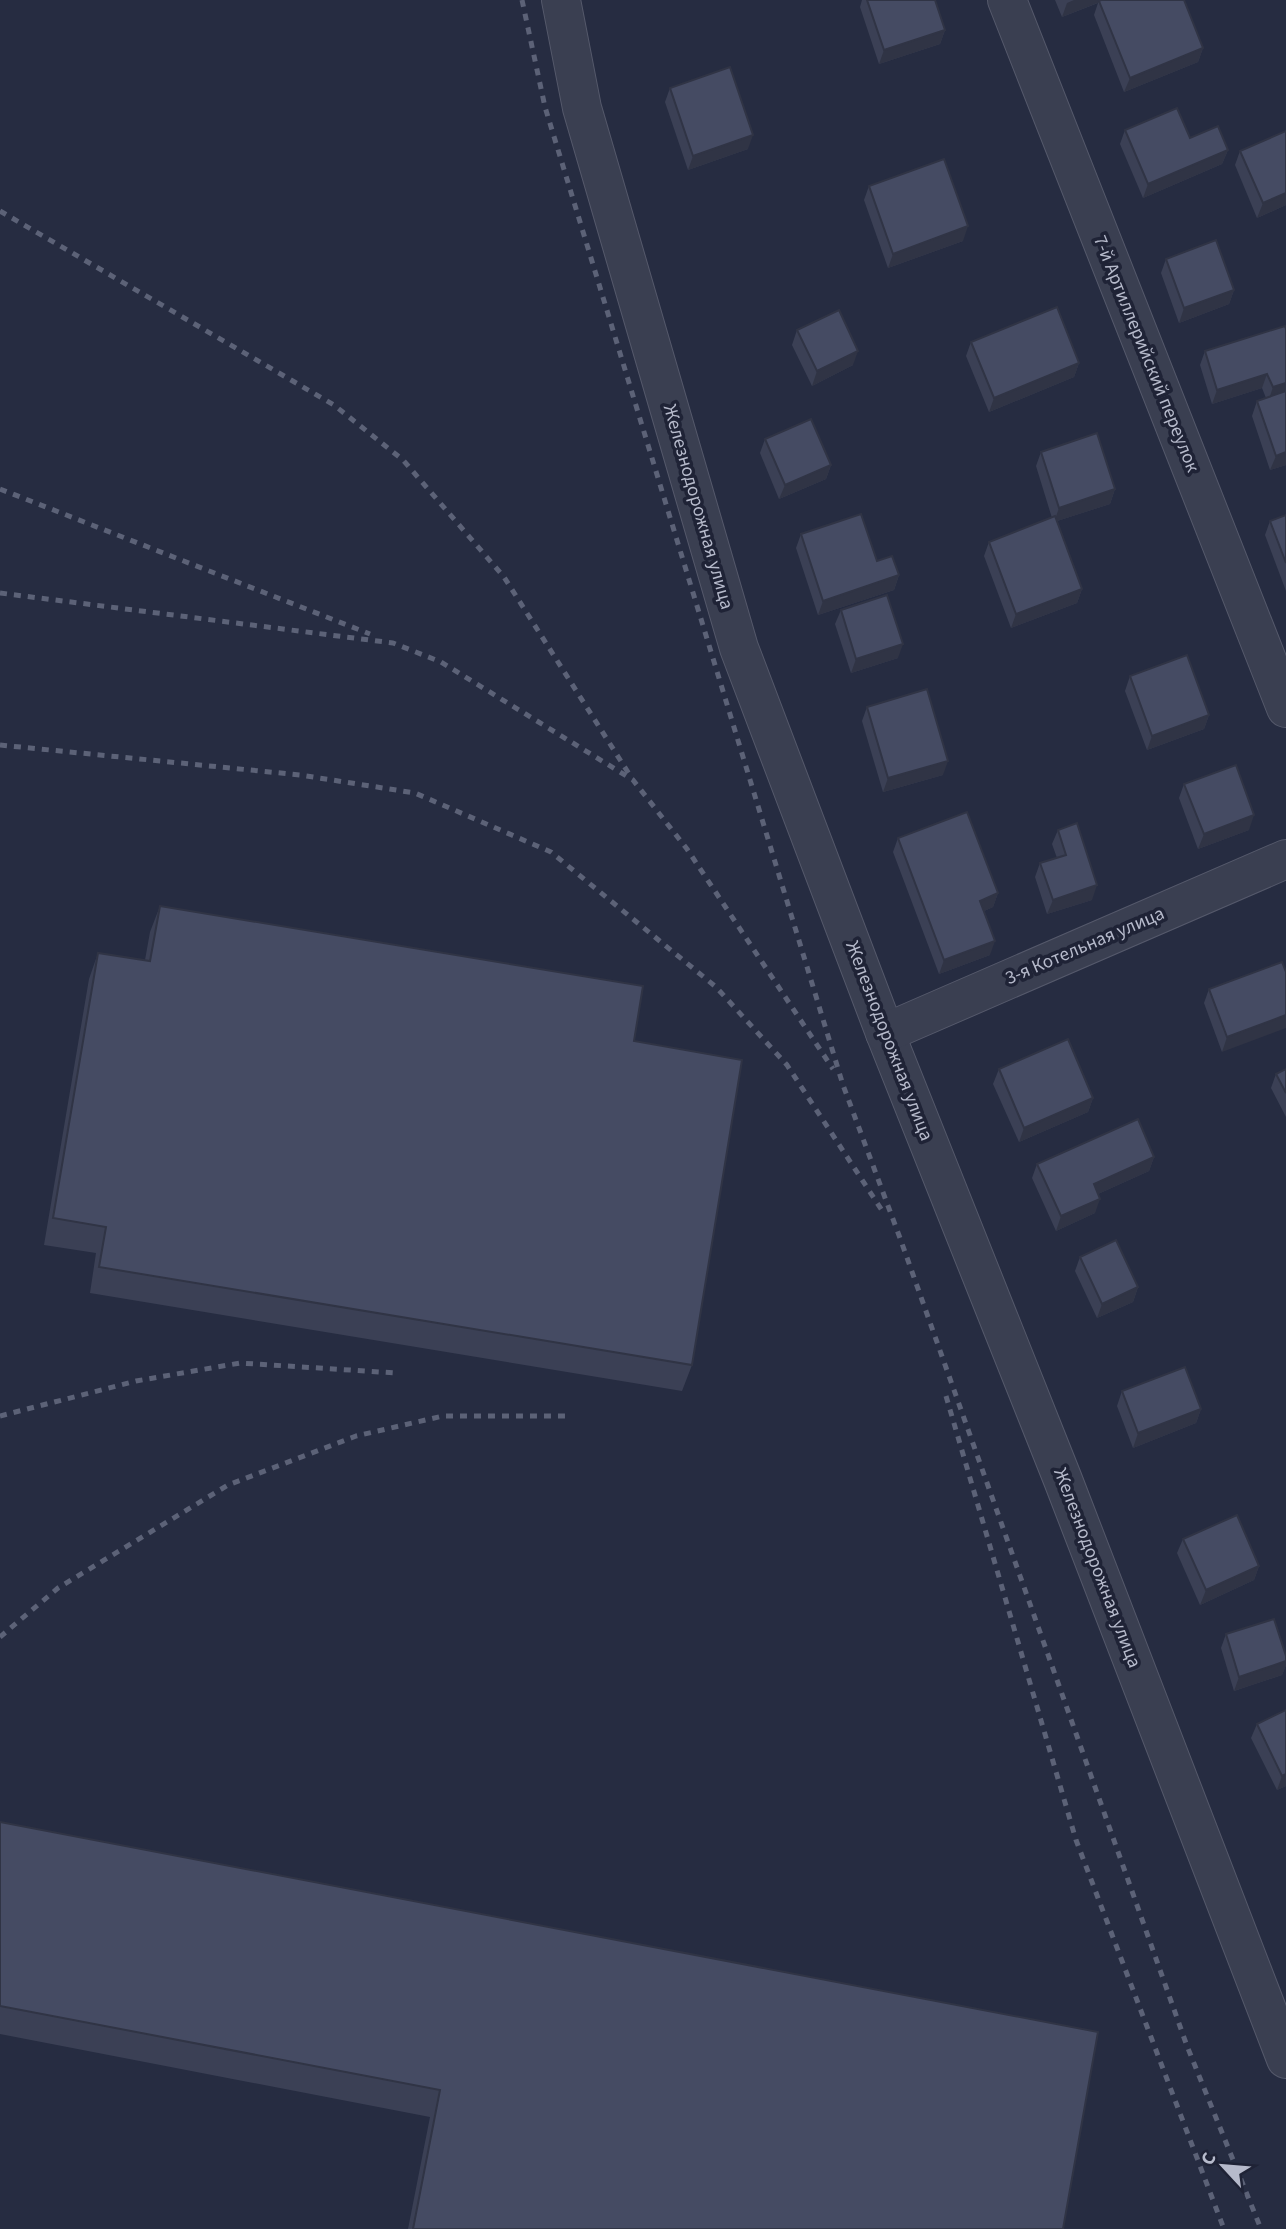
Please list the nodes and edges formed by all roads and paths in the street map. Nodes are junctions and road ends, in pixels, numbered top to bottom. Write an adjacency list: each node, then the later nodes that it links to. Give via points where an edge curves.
1 (561, 0): 5 (street, Железнодорожная улица, via 582,108 739,648)
2 (1007, 0): 3 (street, 7-й Артиллерийский переулок)
3 (1286, 708)
4 (1286, 859): 5 (street, 3-я Котельная улица)
5 (885, 1033): 6 (street, Железнодорожная улица)
6 (1286, 2059)

